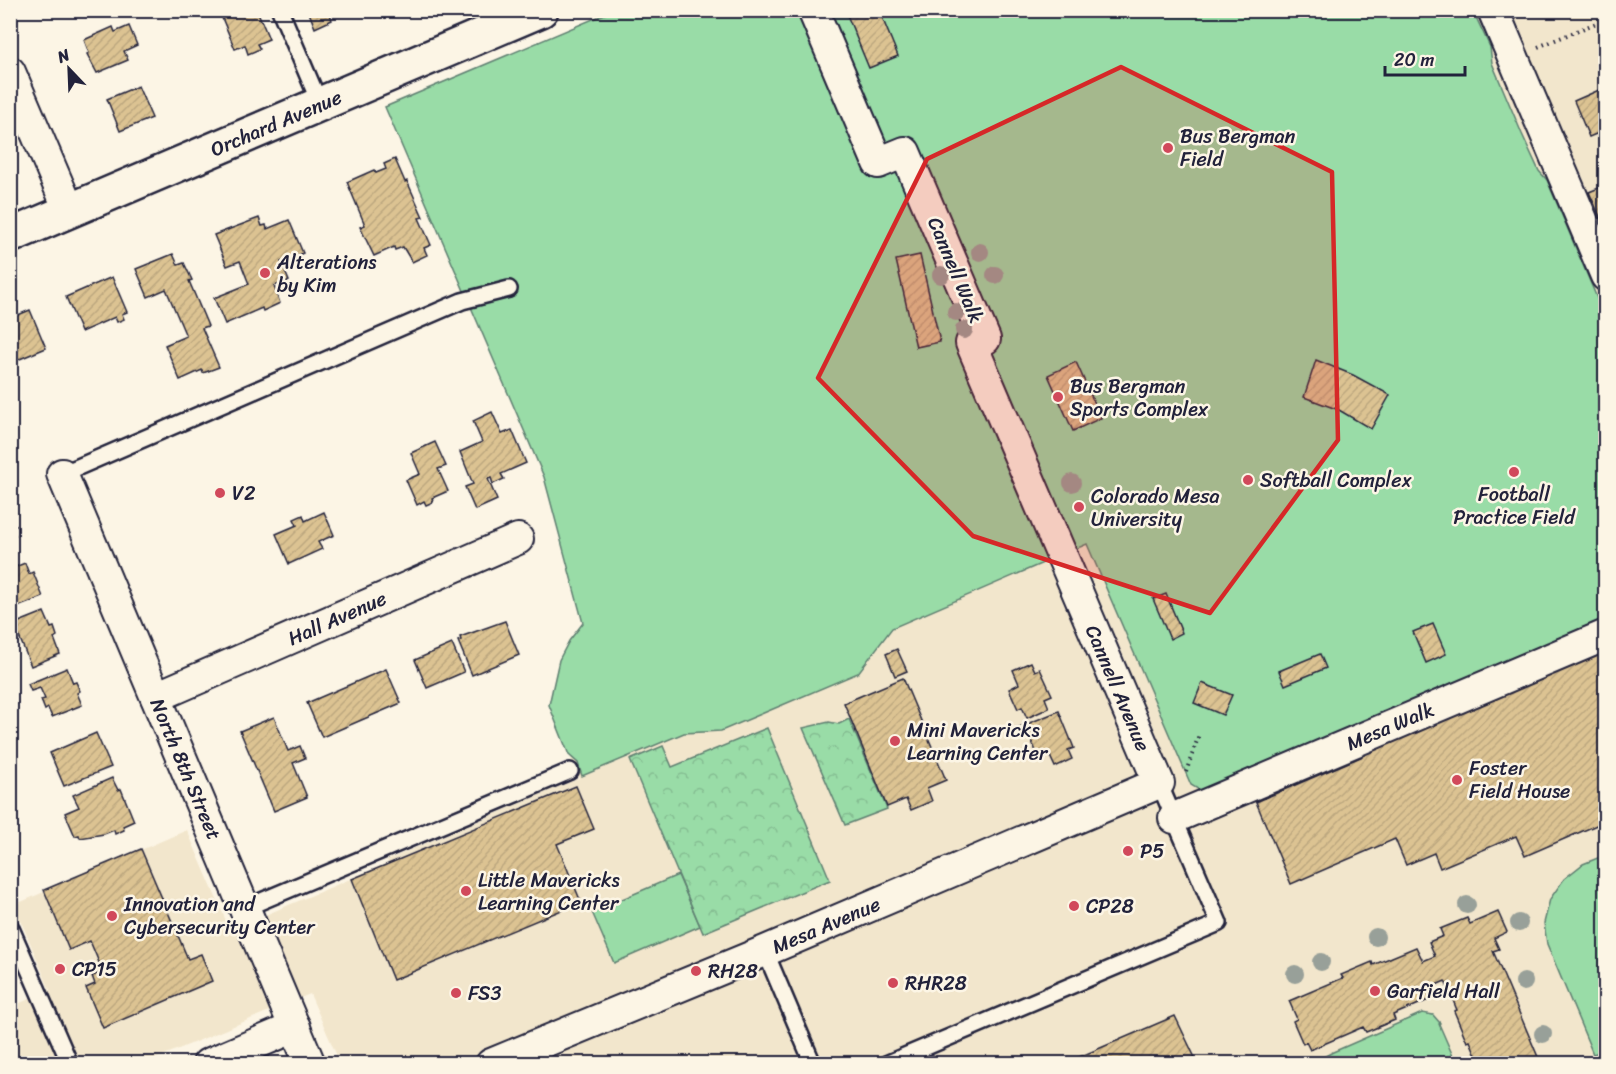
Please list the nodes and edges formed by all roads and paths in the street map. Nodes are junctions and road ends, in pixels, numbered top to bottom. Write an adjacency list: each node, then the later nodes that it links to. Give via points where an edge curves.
1 (280, 10): 8 (lane)
2 (541, 10): 8 (street, Orchard Avenue)
3 (813, 10): 15 (street, Cannell Walk, via 878,164 905,152 985,339 971,343)
4 (1493, 10): 6 (street)
5 (1605, 20): 6 (path)
6 (1513, 57): 11 (street)
7 (10, 72): 9 (street)
8 (320, 104): 9 (street, Orchard Avenue)
9 (69, 210): 10 (street, Orchard Avenue)
10 (10, 236)
11 (1605, 276)
12 (509, 289): 13 (lane, via 462,301)
13 (62, 474): 17 (street, North 8th Street)
14 (518, 539): 17 (street, Hall Avenue)
15 (1077, 593): 20 (street, Cannell Avenue)
16 (1605, 635): 21 (street, Mesa Walk)
17 (156, 697): 22 (street, North 8th Street)
18 (1199, 735): 20 (path)
19 (570, 771): 22 (lane)
20 (1172, 779): 21 (lane); 24 (street, Mesa Avenue)
21 (1174, 818): 31 (lane, via 1219,924)
22 (245, 908): 25 (street, North 8th Street)
23 (10, 926): 26 (lane)
24 (765, 951): 29 (street, Mesa Avenue); 30 (lane)
25 (295, 1027): 27 (street); 28 (street, North 8th Street)
26 (70, 1064)
27 (208, 1064)
28 (310, 1064)
29 (491, 1064)
30 (813, 1064)
31 (886, 1064)

